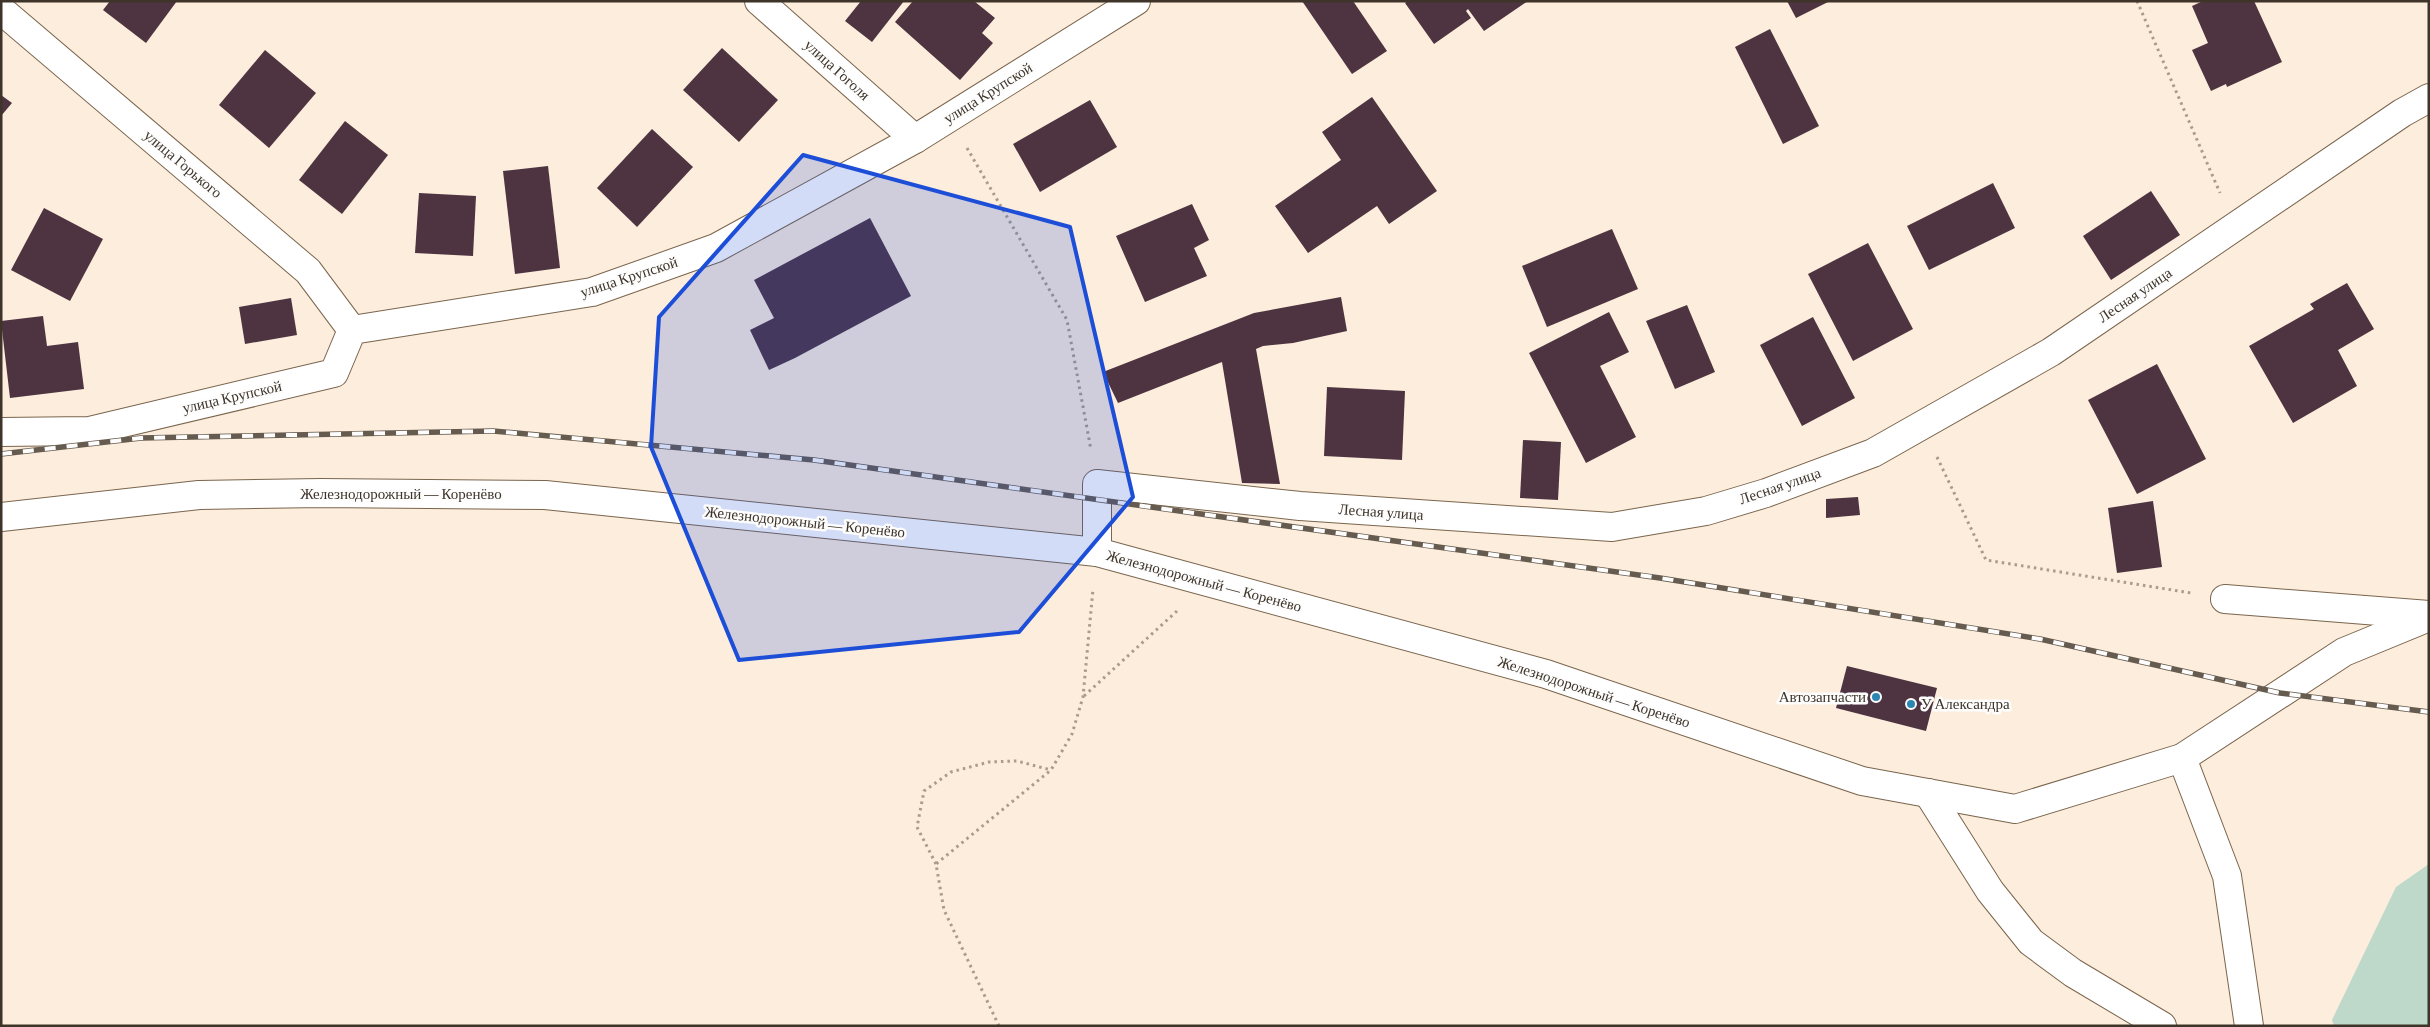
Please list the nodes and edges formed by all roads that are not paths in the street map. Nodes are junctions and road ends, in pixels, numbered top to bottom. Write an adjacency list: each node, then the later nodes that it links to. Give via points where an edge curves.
1 (759, 1): 5 (street, улица Гоголя)
2 (1136, 1): 5 (street, улица Крупской)
3 (1, 10): 6 (street, улица Горького, via 308,271)
4 (2429, 98): 9 (street, Лесная улица, via 2402,113 2051,352 1872,453 1766,493 1706,511 1612,527 1300,506 1097,484)
5 (915, 139): 6 (street, улица Крупской, via 716,248 592,292)
6 (352, 330): 7 (street, улица Крупской, via 334,374 89,431)
7 (1, 432)
8 (1, 517): 9 (street, Железнодорожный — Коренёво, via 199,495 546,495)
9 (1096, 552): 13 (street, Железнодорожный — Коренёво, via 1546,674 1862,781)
10 (2226, 599): 11 (street)
11 (2429, 616): 12 (street, Железнодорожный — Коренёво, via 2344,652)
12 (2182, 758): 13 (street, Железнодорожный — Коренёво, via 2016,810); 15 (street, via 2227,876)
13 (1928, 793): 14 (street, via 1990,891 2031,942 2073,973)
14 (2162, 1026)
15 (2249, 1026)

